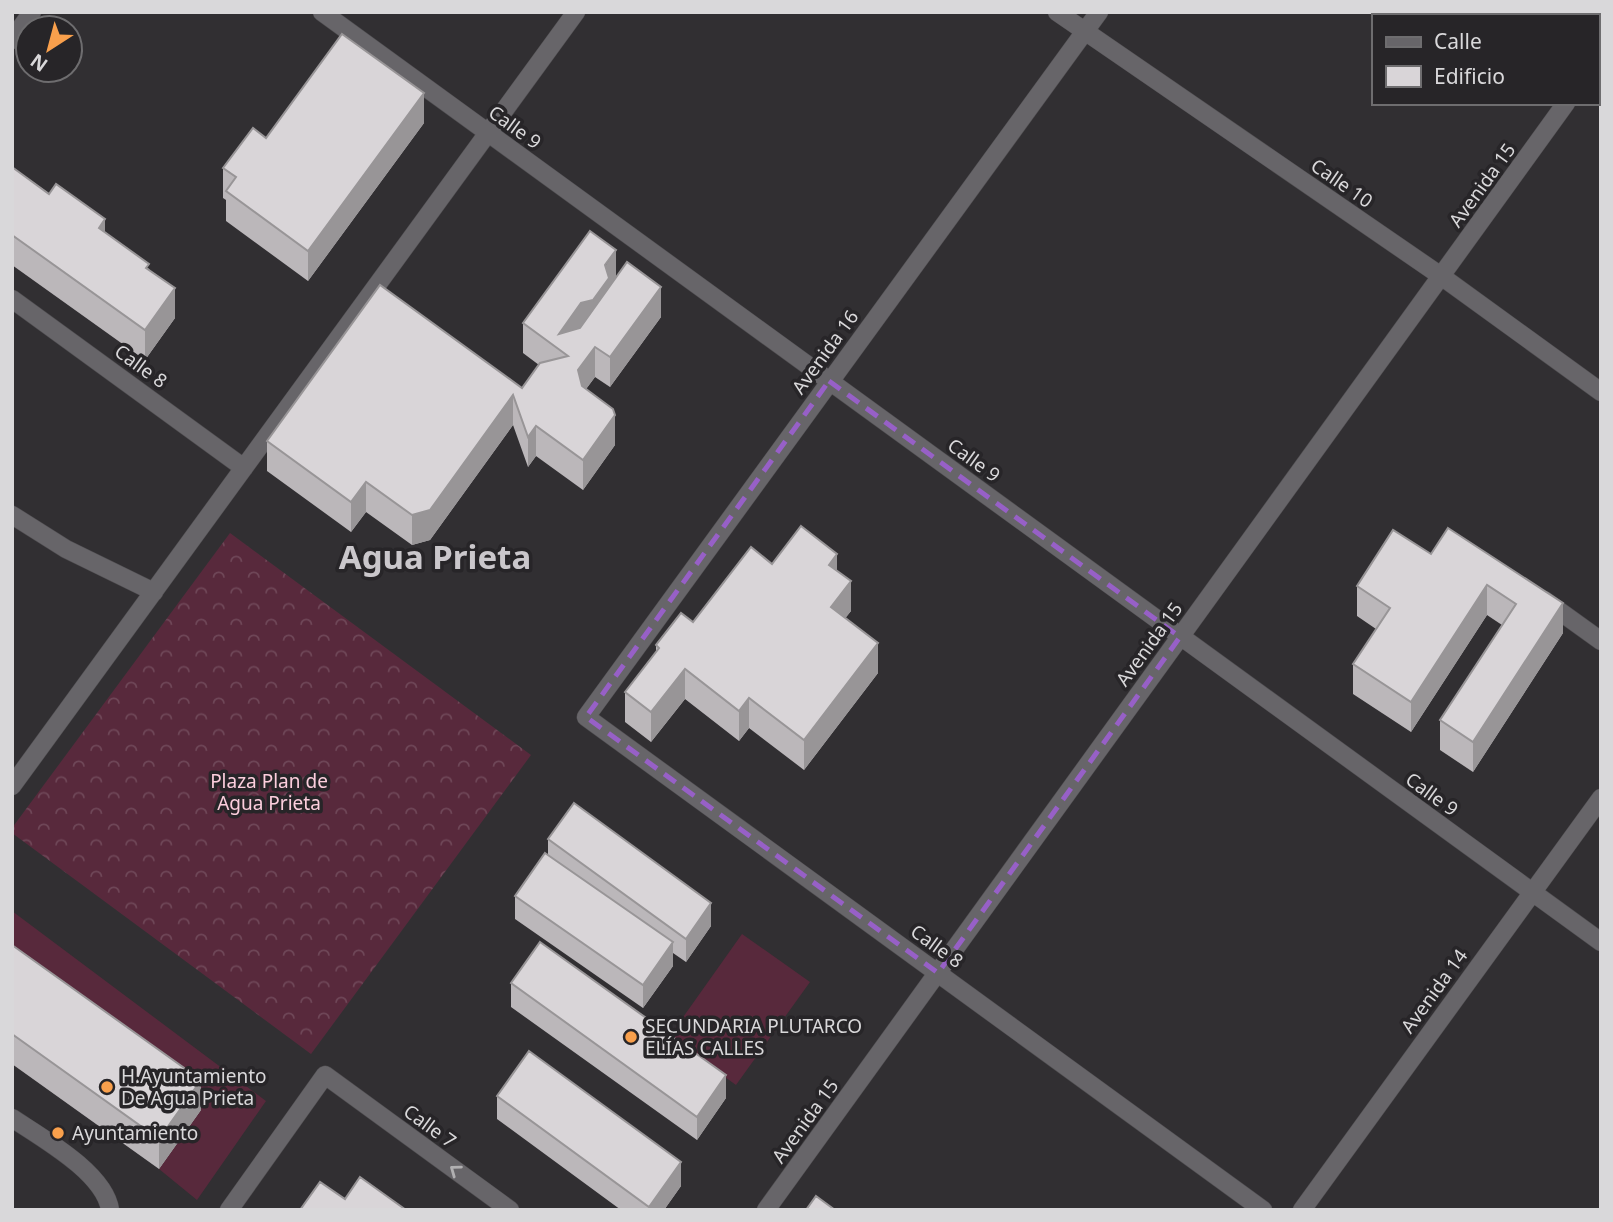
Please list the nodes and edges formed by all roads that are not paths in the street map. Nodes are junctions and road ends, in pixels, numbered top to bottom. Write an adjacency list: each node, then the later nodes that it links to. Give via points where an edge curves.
1 (32, 12): 7 (street)
2 (322, 12): 9 (street, Calle 9)
3 (576, 12): 9 (street)
4 (1056, 12): 6 (street, Calle 10)
5 (1099, 12): 6 (street, Avenida 16)
6 (1086, 31): 10 (street, Calle 10); 12 (street, Avenida 16)
7 (12, 40)
8 (1565, 105): 10 (street, Avenida 15)
9 (488, 133): 12 (street, Calle 9); 14 (street)
10 (1441, 276): 13 (street, Calle 10); 18 (street, Avenida 15)
11 (12, 299): 14 (street, Calle 8)
12 (829, 382): 18 (street, Calle 9); 20 (street, Avenida 16)
13 (1601, 392)
14 (244, 468): 16 (street)
15 (12, 515): 16 (street, via 66,549)
16 (154, 592): 21 (street)
17 (1533, 592): 19 (street)
18 (1181, 636): 23 (street, Calle 9); 25 (street, Avenida 15)
19 (1601, 641)
20 (586, 717): 25 (street, Calle 8)
21 (12, 786)
22 (1601, 798): 23 (street, Avenida 14)
23 (1531, 892): 24 (street, Calle 9); 32 (street, Avenida 14)
24 (1601, 942)
25 (938, 973): 30 (street, Avenida 15); 31 (street, Calle 8)
26 (12, 1118): 27 (street, via 96,1178)
27 (110, 1210)
28 (229, 1210): 29 (street, Calle 7, one-way to 28, via 325,1075)
29 (510, 1210)
30 (766, 1210)
31 (1263, 1210)
32 (1302, 1210)

